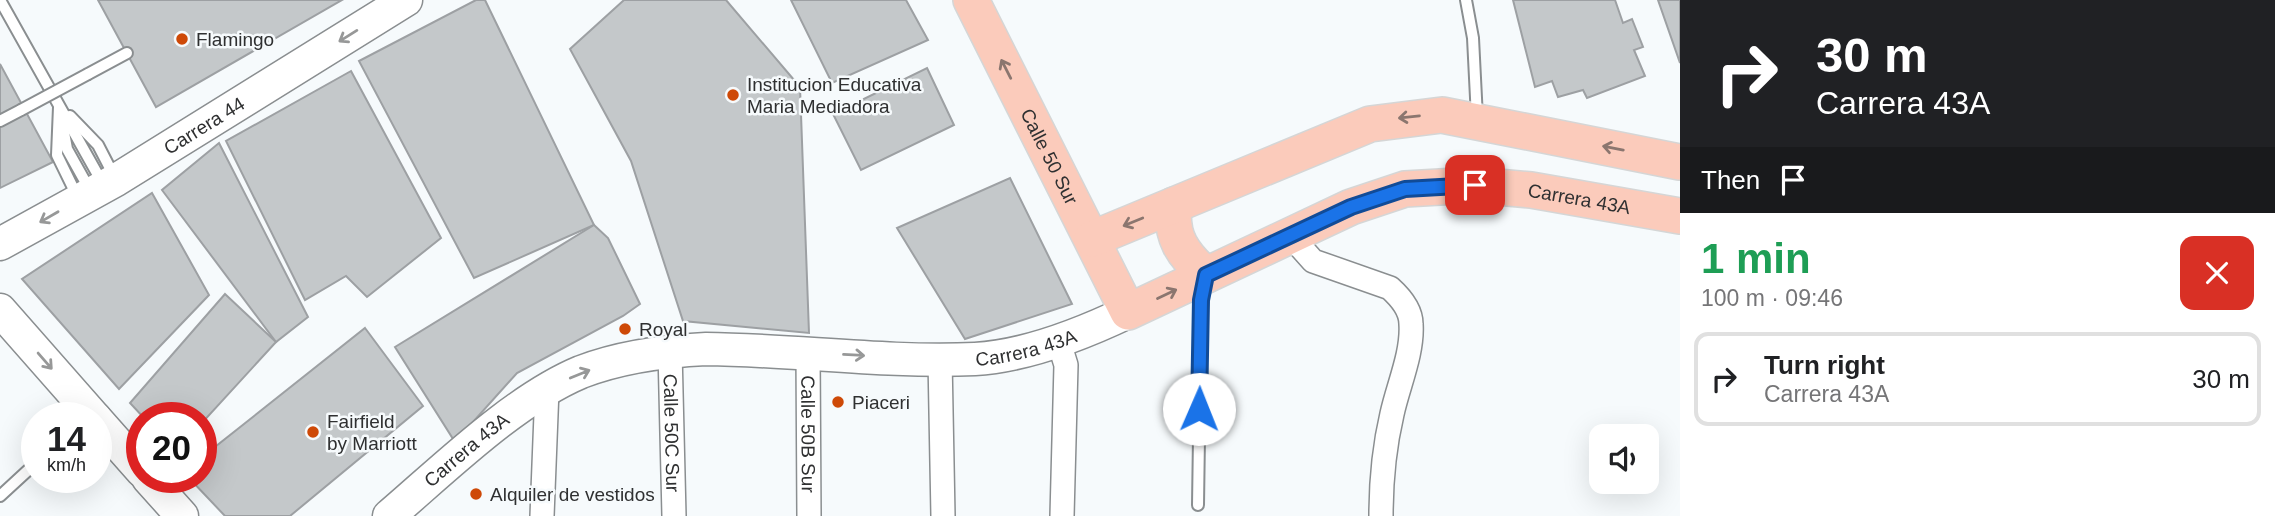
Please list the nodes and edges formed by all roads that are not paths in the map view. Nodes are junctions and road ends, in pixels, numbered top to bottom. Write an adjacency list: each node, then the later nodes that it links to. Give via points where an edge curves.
1 (0, 0): 6 (lane)
2 (406, 0): 10 (main road, Carrera 44, one-way to 10)
3 (971, 0): 14 (main road, Calle 50 Sur, one-way to 3)
4 (1466, 0): 8 (lane, via 1473,38)
5 (127, 53): 7 (lane, bridge)
6 (59, 104): 10 (lane, via 67,149); 10 (lane, via 97,145)
7 (0, 121)
8 (1477, 121): 9 (main road, one-way to 8); 11 (main road, one-way to 11, via 1442,115 1370,124)
9 (1680, 162)
10 (98, 190): 15 (main road, Carrera 44, one-way to 15)
11 (1174, 205): 14 (main road, one-way to 14); 16 (main road, via 1172,220 1178,243)
12 (1680, 216): 13 (main road, Carrera 43A, via 1475,185 1395,192)
13 (1290, 235): 16 (main road, Carrera 43A); 38 (street, via 1313,261 1390,288 1409,315 1412,325 1385,453)
14 (1092, 239): 18 (main road, Calle 50 Sur)
15 (0, 244)
16 (1206, 275): 18 (main road, Carrera 43A, one-way to 16); 30 (lane, via 1201,300)
17 (0, 310): 24 (main road, one-way to 24)
18 (1128, 312): 19 (main road, Carrera 43A)
19 (1058, 339): 22 (main road, Carrera 43A, via 999,356); 37 (street, via 1066,365)
20 (670, 351): 21 (main road, Carrera 43A); 23 (main road, Carrera 43A, one-way to 20, via 581,372); 34 (street, Calle 50C Sur)
21 (808, 352): 22 (main road, Carrera 43A, one-way to 22); 35 (street, Calle 50B Sur)
22 (940, 359): 36 (street)
23 (547, 389): 32 (main road, Carrera 43A); 33 (street)
24 (78, 402)
25 (112, 439): 26 (main road)
26 (126, 454)
27 (21, 477): 29 (lane)
28 (161, 493): 31 (main road)
29 (0, 496)
30 (1198, 505)
31 (182, 516)
32 (389, 516)
33 (542, 516)
34 (674, 516)
35 (809, 516)
36 (943, 516)
37 (1062, 516)
38 (1381, 516)

